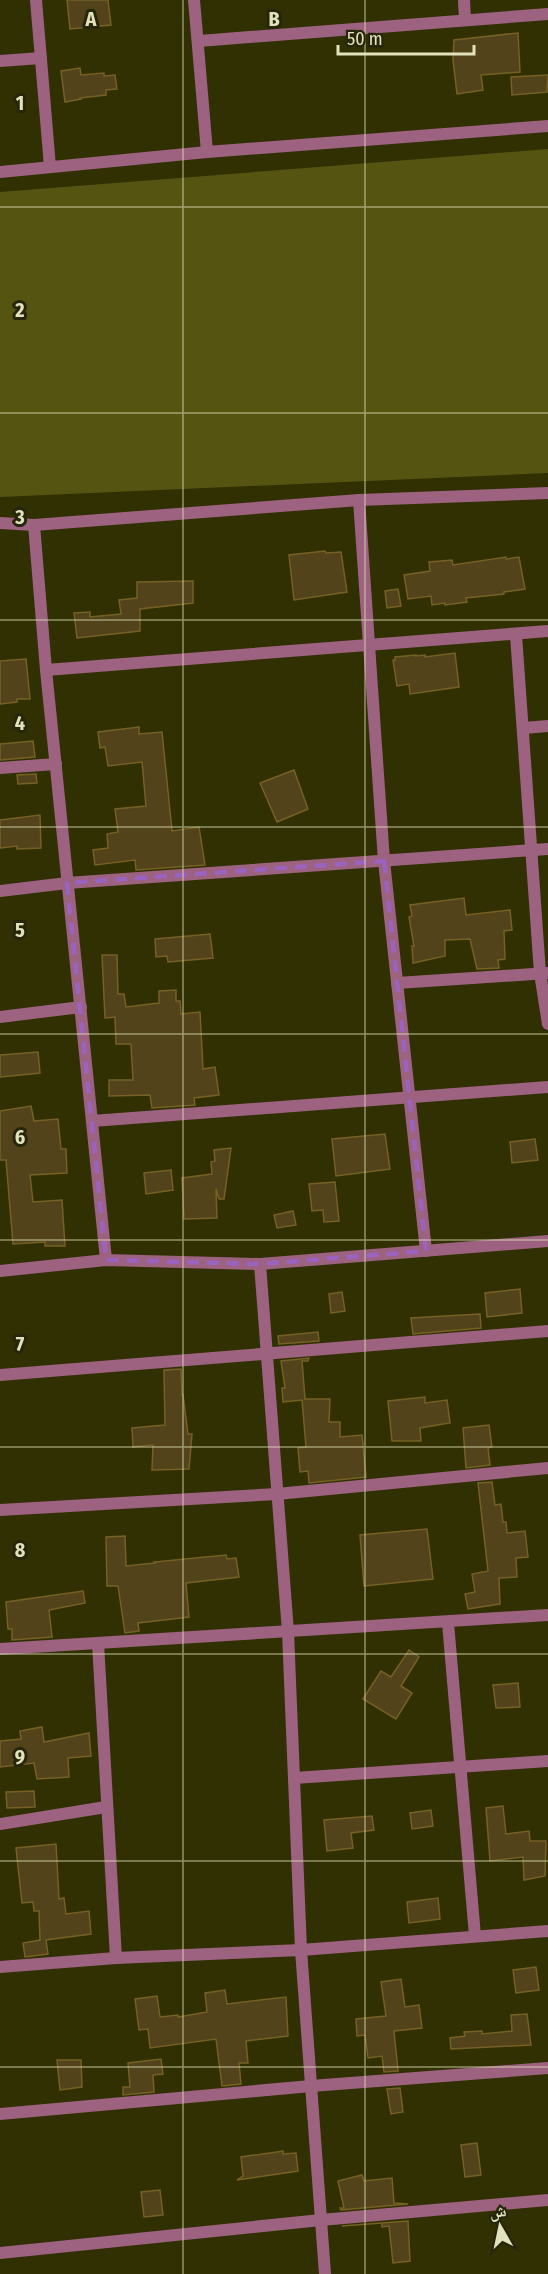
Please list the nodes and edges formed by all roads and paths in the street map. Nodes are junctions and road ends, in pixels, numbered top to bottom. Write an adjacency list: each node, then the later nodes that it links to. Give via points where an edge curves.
1 (36, 0): 7 (street)
2 (194, 0): 6 (street)
3 (464, 0): 5 (street)
4 (548, 14): 5 (street)
5 (465, 20): 6 (street)
6 (199, 41): 10 (street)
7 (41, 58): 8 (street); 11 (street)
8 (0, 61)
9 (548, 126): 10 (street)
10 (207, 152): 11 (street)
11 (51, 168): 12 (street)
12 (0, 172)
13 (548, 493): 14 (street)
14 (359, 500): 16 (street); 19 (street)
15 (0, 523): 16 (street)
16 (34, 525): 20 (street)
17 (548, 631): 18 (street)
18 (516, 635): 19 (street); 22 (street)
19 (368, 646): 20 (street); 27 (street)
20 (46, 670): 23 (street)
21 (548, 726): 22 (street)
22 (524, 728): 26 (street)
23 (56, 764): 24 (street); 28 (street)
24 (0, 768)
25 (548, 849): 26 (street)
26 (532, 850): 27 (street); 30 (street)
27 (384, 861): 28 (street); 31 (street)
28 (67, 883): 29 (street); 32 (street)
29 (0, 891)
30 (544, 973): 31 (street); 34 (street)
31 (397, 983): 36 (street)
32 (81, 1007): 33 (street); 37 (street)
33 (0, 1017)
34 (548, 1024)
35 (548, 1087): 36 (street)
36 (410, 1099): 37 (street); 39 (street)
37 (92, 1121): 40 (street)
38 (548, 1241): 39 (street)
39 (426, 1251): 41 (street)
40 (106, 1260): 41 (street); 42 (street)
41 (260, 1264): 44 (street)
42 (0, 1271)
43 (548, 1331): 44 (street)
44 (266, 1352): 45 (street); 47 (street)
45 (0, 1375)
46 (548, 1468): 47 (street)
47 (277, 1494): 48 (street); 51 (street)
48 (0, 1510)
49 (548, 1615): 50 (street)
50 (448, 1623): 51 (street); 55 (street)
51 (288, 1632): 52 (street); 56 (street)
52 (98, 1643): 53 (street); 57 (street)
53 (0, 1649)
54 (548, 1761): 55 (street)
55 (460, 1767): 56 (street); 60 (street)
56 (294, 1778): 61 (street)
57 (106, 1807): 58 (street); 62 (street)
58 (0, 1824)
59 (548, 1931): 60 (street)
60 (475, 1936): 61 (street)
61 (301, 1950): 62 (street); 65 (street)
62 (116, 1958): 63 (street)
63 (0, 1967)
64 (548, 2068): 65 (street)
65 (311, 2086): 66 (street); 68 (street)
66 (0, 2114)
67 (548, 2200): 68 (street)
68 (321, 2220): 69 (street); 70 (street)
69 (0, 2253)
70 (325, 2274)

